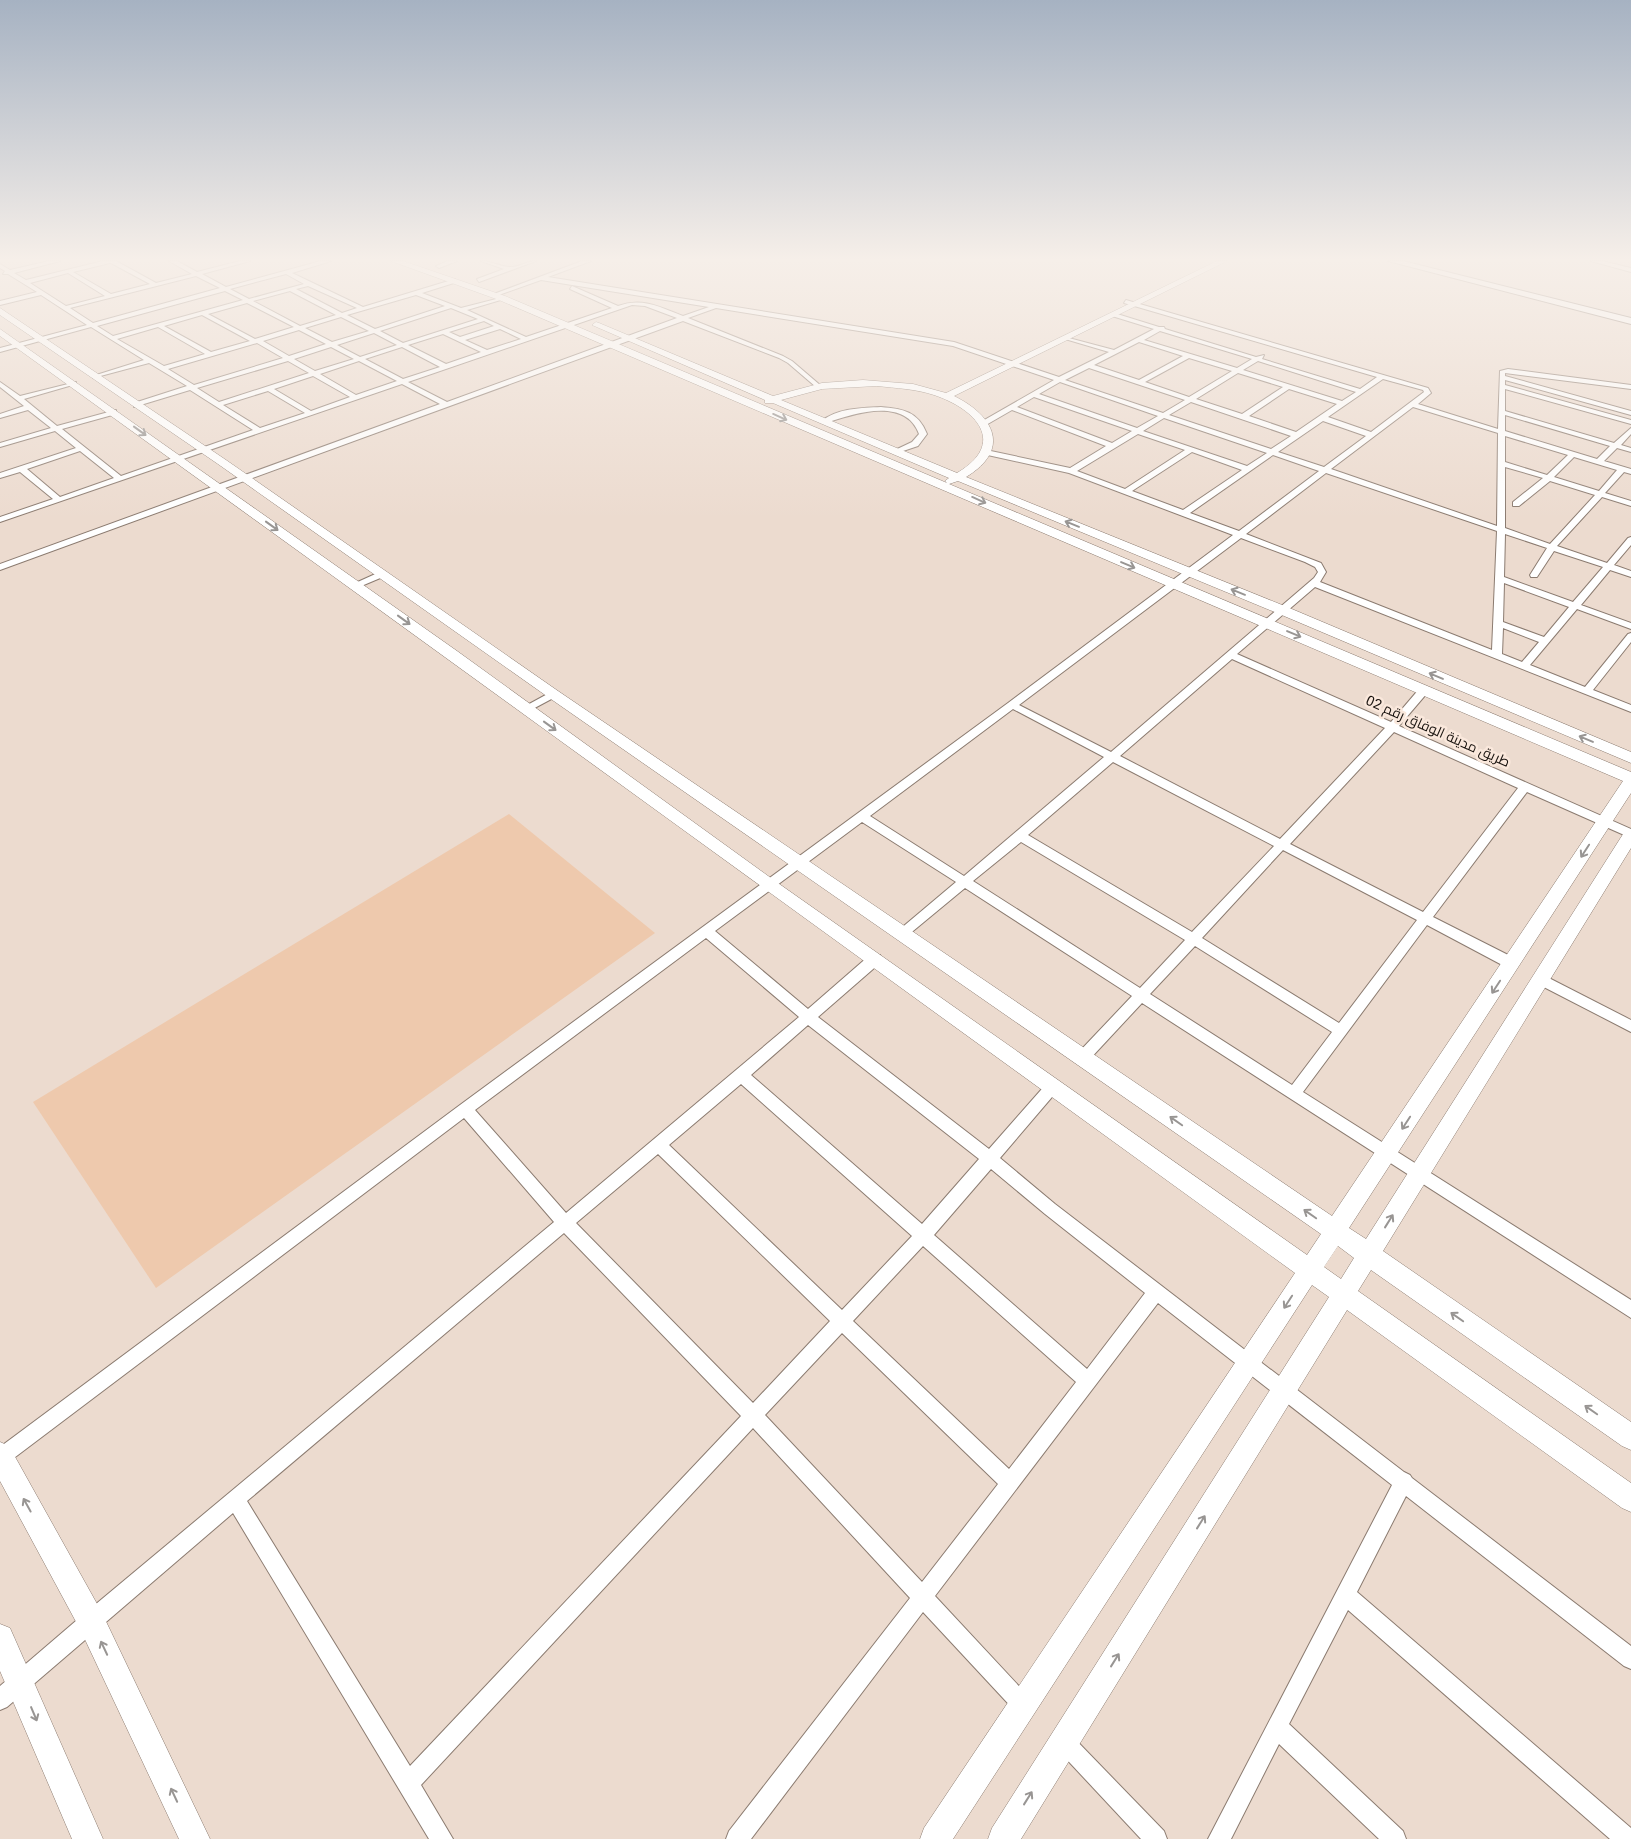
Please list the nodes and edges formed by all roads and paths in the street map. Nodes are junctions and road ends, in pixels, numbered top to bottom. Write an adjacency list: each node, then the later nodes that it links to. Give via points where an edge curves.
1 (14, 347): 48 (street)
2 (53, 347): 42 (street)
3 (126, 347): 34 (street)
4 (197, 347): 28 (street)
5 (235, 347): 28 (street)
6 (268, 347): 30 (street)
7 (323, 347): 30 (street)
8 (336, 347): 31 (street)
9 (397, 347): 31 (street)
10 (407, 347): 37 (street)
11 (473, 347): 27 (street)
12 (504, 347): 27 (street)
13 (607, 347): 67 (street)
14 (616, 347): 70 (street)
15 (649, 347): 62 (street)
16 (753, 347): 50 (street, via 786,360)
17 (962, 347): 33 (street)
18 (1032, 347): 33 (street)
19 (1049, 347): 35 (street)
20 (1097, 347): 26 (street)
21 (1125, 347): 26 (street)
22 (1160, 347): 29 (street)
23 (1218, 347): 32 (street)
24 (1278, 347): 32 (street)
25 (1282, 347): 41 (street)
26 (1115, 352): 36 (street)
27 (486, 353): 37 (street)
28 (210, 354): 38 (street)
29 (1188, 356): 39 (street); 47 (street)
30 (290, 358): 40 (street); 52 (street)
31 (360, 359): 40 (street); 46 (street)
32 (1257, 359): 39 (street); 56 (street)
33 (1005, 360): 35 (street); 57 (street)
34 (149, 361): 38 (street); 42 (street)
35 (1015, 363): 44 (street); 57 (street)
36 (1088, 366): 44 (street); 47 (street)
37 (446, 367): 46 (street)
38 (162, 369): 52 (street)
39 (1238, 371): 53 (street); 63 (street)
40 (316, 374): 55 (street); 60 (street)
41 (1383, 376): 56 (street); 68 (street, via 1427,390 1427,394)
42 (96, 377): 66 (street)
43 (1502, 377): 45 (street, via 1505,371); 51 (street); 75 (street)
44 (1061, 379): 58 (street); 76 (street)
45 (1574, 380): 54 (street); 59 (street)
46 (402, 382): 60 (street); 67 (street)
47 (1140, 382): 63 (street)
48 (74, 383): 61 (street); 73 (street)
49 (0, 384): 61 (street)
50 (818, 386): 57 (street, via 876,383); 62 (street)
51 (1502, 386): 72 (street); 81 (street)
52 (192, 387): 64 (street); 66 (street)
53 (1288, 387): 65 (street); 78 (street)
54 (1631, 387)
55 (268, 388): 64 (street); 74 (street)
56 (1361, 391): 65 (street)
57 (942, 395): 82 (street, via 970,410)
58 (1034, 395): 71 (street); 84 (street)
59 (1631, 395)
60 (356, 398): 74 (street)
61 (18, 399): 69 (street)
62 (774, 399): 70 (street); 80 (street)
63 (1191, 399): 76 (street); 78 (street)
64 (219, 404): 86 (street)
65 (1343, 404): 79 (street)
66 (137, 405): 95 (street)
67 (447, 405): 114 (street)
68 (1413, 405): 87 (street); 89 (street)
69 (29, 407): 77 (street); 83 (street)
70 (758, 407): 115 (street, one-way to 115)
71 (1011, 407): 82 (street); 93 (street)
72 (1502, 408): 87 (street); 90 (street)
73 (113, 412): 83 (street); 102 (street, one-way to 102)
74 (310, 413): 86 (street)
75 (1631, 413)
76 (1164, 414): 84 (street); 100 (street)
77 (0, 416)
78 (1243, 417): 88 (street)
79 (1322, 418): 88 (street); 89 (street)
80 (826, 421): 98 (street); 98 (street, via 841,413 862,409 905,415 919,423 922,434 915,444)
81 (1631, 422)
82 (983, 423): 99 (street, via 989,437)
83 (56, 428): 92 (street); 94 (street)
84 (1136, 430): 93 (street); 96 (street)
85 (1631, 430): 90 (street)
86 (259, 431): 95 (street)
87 (1502, 432): 101 (street); 104 (street)
88 (1297, 435): 100 (street)
89 (1372, 435): 106 (street)
90 (1619, 442): 91 (street); 97 (street); 103 (street)
91 (1631, 442)
92 (0, 445)
93 (1112, 446): 108 (street)
94 (82, 448): 105 (street); 113 (street)
95 (203, 450): 102 (street); 114 (street)
96 (1190, 450): 107 (street); 117 (street)
97 (1631, 450)
98 (897, 451): 111 (street)
99 (986, 452): 108 (street); 111 (street, via 976,465)
100 (1272, 452): 106 (street); 107 (street)
101 (1573, 454): 103 (street); 112 (street)
102 (178, 459): 113 (street); 116 (street)
103 (1600, 462): 109 (street)
104 (1502, 464): 112 (street); 124 (street)
105 (22, 469): 110 (street); 119 (street)
106 (1324, 469): 124 (street); 125 (street)
107 (1247, 470): 122 (street)
108 (1072, 471): 117 (street)
109 (1627, 471): 118 (street)
110 (0, 476)
111 (957, 477): 115 (street); 130 (street, one-way to 111)
112 (1548, 478): 118 (street); 120 (street)
113 (120, 479): 119 (street)
114 (244, 479): 116 (street); 131 (street)
115 (944, 485): 136 (street, one-way to 136)
116 (219, 488): 129 (street); 137 (street, one-way to 137)
117 (1127, 490): 122 (street)
118 (1600, 494): 121 (street); 127 (street)
119 (59, 500): 123 (street)
120 (1516, 504)
121 (1631, 504)
122 (1184, 513): 125 (street)
123 (0, 520)
124 (1501, 530): 127 (street); 134 (street)
125 (1240, 535): 130 (street); 135 (street, via 1315,563 1322,572)
126 (1631, 540): 128 (street)
127 (1552, 547): 128 (street); 133 (street)
128 (1609, 566): 132 (street); 138 (street)
129 (0, 567)
130 (1188, 572): 136 (street); 139 (street, one-way to 130)
131 (382, 574): 137 (street); 150 (street)
132 (1631, 574)
133 (1534, 575)
134 (1499, 578): 138 (street); 141 (street)
135 (1314, 583): 139 (street); 146 (street)
136 (1173, 584): 140 (street); 151 (street)
137 (356, 585): 152 (street, one-way to 152)
138 (1575, 606): 142 (street); 144 (street)
139 (1282, 610): 140 (street); 156 (street, one-way to 139)
140 (1267, 623): 145 (street); 148 (street, one-way to 148)
141 (1498, 623): 144 (street); 146 (street)
142 (1631, 626)
143 (1631, 636): 149 (street)
144 (1546, 641): 147 (street)
145 (1232, 655): 154 (street, طريق مدينة الوفاق رقم 02); 155 (street)
146 (1497, 656): 147 (street)
147 (1524, 666): 149 (street)
148 (1424, 690): 154 (street); 157 (street)
149 (1587, 691): 153 (street)
150 (553, 694): 152 (street); 164 (street)
151 (1012, 705): 155 (street); 159 (street)
152 (525, 708): 166 (street, one-way to 166)
153 (1631, 709)
154 (1392, 727): 158 (street, طريق مدينة الوفاق رقم 02); 163 (street)
155 (1111, 756): 162 (street); 163 (street)
156 (1631, 758)
157 (1631, 780): 160 (street)
158 (1526, 786): 160 (street, طريق مدينة الوفاق رقم 02); 167 (street)
159 (862, 816): 164 (street); 165 (street)
160 (1604, 822): 161 (street, طريق مدينة الوفاق رقم 02); 172 (street, one-way to 172)
161 (1631, 835): 173 (street)
162 (1020, 836): 165 (street); 170 (street)
163 (1282, 844): 167 (street); 170 (street)
164 (799, 863): 166 (street); 169 (street)
165 (964, 882): 169 (street); 174 (street)
166 (769, 885): 168 (street); 171 (street)
167 (1425, 919): 172 (street); 177 (street)
168 (706, 931): 175 (street); 182 (street)
169 (903, 933): 178 (street)
170 (1192, 938): 174 (street); 177 (street)
171 (875, 959): 175 (street); 180 (street)
172 (1511, 963): 184 (street, one-way to 184)
173 (1541, 979): 176 (street); 186 (street)
174 (1141, 993): 178 (street); 181 (street)
175 (808, 1016): 179 (street); 185 (street)
176 (1631, 1026)
177 (1340, 1030): 181 (street)
178 (1083, 1057): 188 (street, one-way to 178)
179 (741, 1075): 183 (street); 189 (street)
180 (1053, 1086): 185 (street); 191 (street)
181 (1294, 1093): 184 (street)
182 (465, 1109): 187 (street); 201 (street)
183 (658, 1144): 187 (street); 195 (street)
184 (1388, 1151): 186 (street); 188 (street)
185 (989, 1158): 189 (street); 192 (street)
186 (1420, 1173): 190 (street, one-way to 186); 194 (street)
187 (564, 1222): 199 (street); 205 (street)
188 (1335, 1231): 190 (street); 191 (street)
189 (923, 1235): 195 (street); 197 (street)
190 (1368, 1255): 193 (street); 200 (street, one-way to 190)
191 (1309, 1270): 193 (street); 196 (street, one-way to 196)
192 (1157, 1291): 196 (street); 197 (street)
193 (1344, 1294): 198 (street); 204 (street)
194 (1631, 1310)
195 (842, 1321): 199 (street); 203 (street)
196 (1249, 1362): 198 (street); 212 (street)
197 (1088, 1381): 203 (street)
198 (1285, 1389): 202 (street); 214 (street, one-way to 198)
199 (752, 1415): 207 (street); 215 (street)
200 (1631, 1437)
201 (0, 1457): 208 (street, one-way to 201)
202 (1404, 1481): 206 (street); 210 (street)
203 (1010, 1483): 207 (street)
204 (1631, 1499)
205 (236, 1500): 208 (street); 215 (street)
206 (1344, 1595): 213 (street); 225 (street)
207 (922, 1597): 212 (street); 219 (street)
208 (91, 1621): 211 (street); 217 (street, one-way to 208)
209 (0, 1638): 211 (street)
210 (1631, 1659)
211 (10, 1691): 216 (street, one-way to 216)
212 (1023, 1705): 220 (street)
213 (1277, 1727): 223 (street); 224 (street)
214 (1064, 1742): 221 (street, one-way to 214); 222 (street)
215 (408, 1783): 218 (street)
216 (88, 1839)
217 (195, 1839)
218 (442, 1839)
219 (737, 1839)
220 (935, 1839)
221 (1002, 1839)
222 (1156, 1839)
223 (1219, 1839)
224 (1395, 1839)
225 (1627, 1839)

